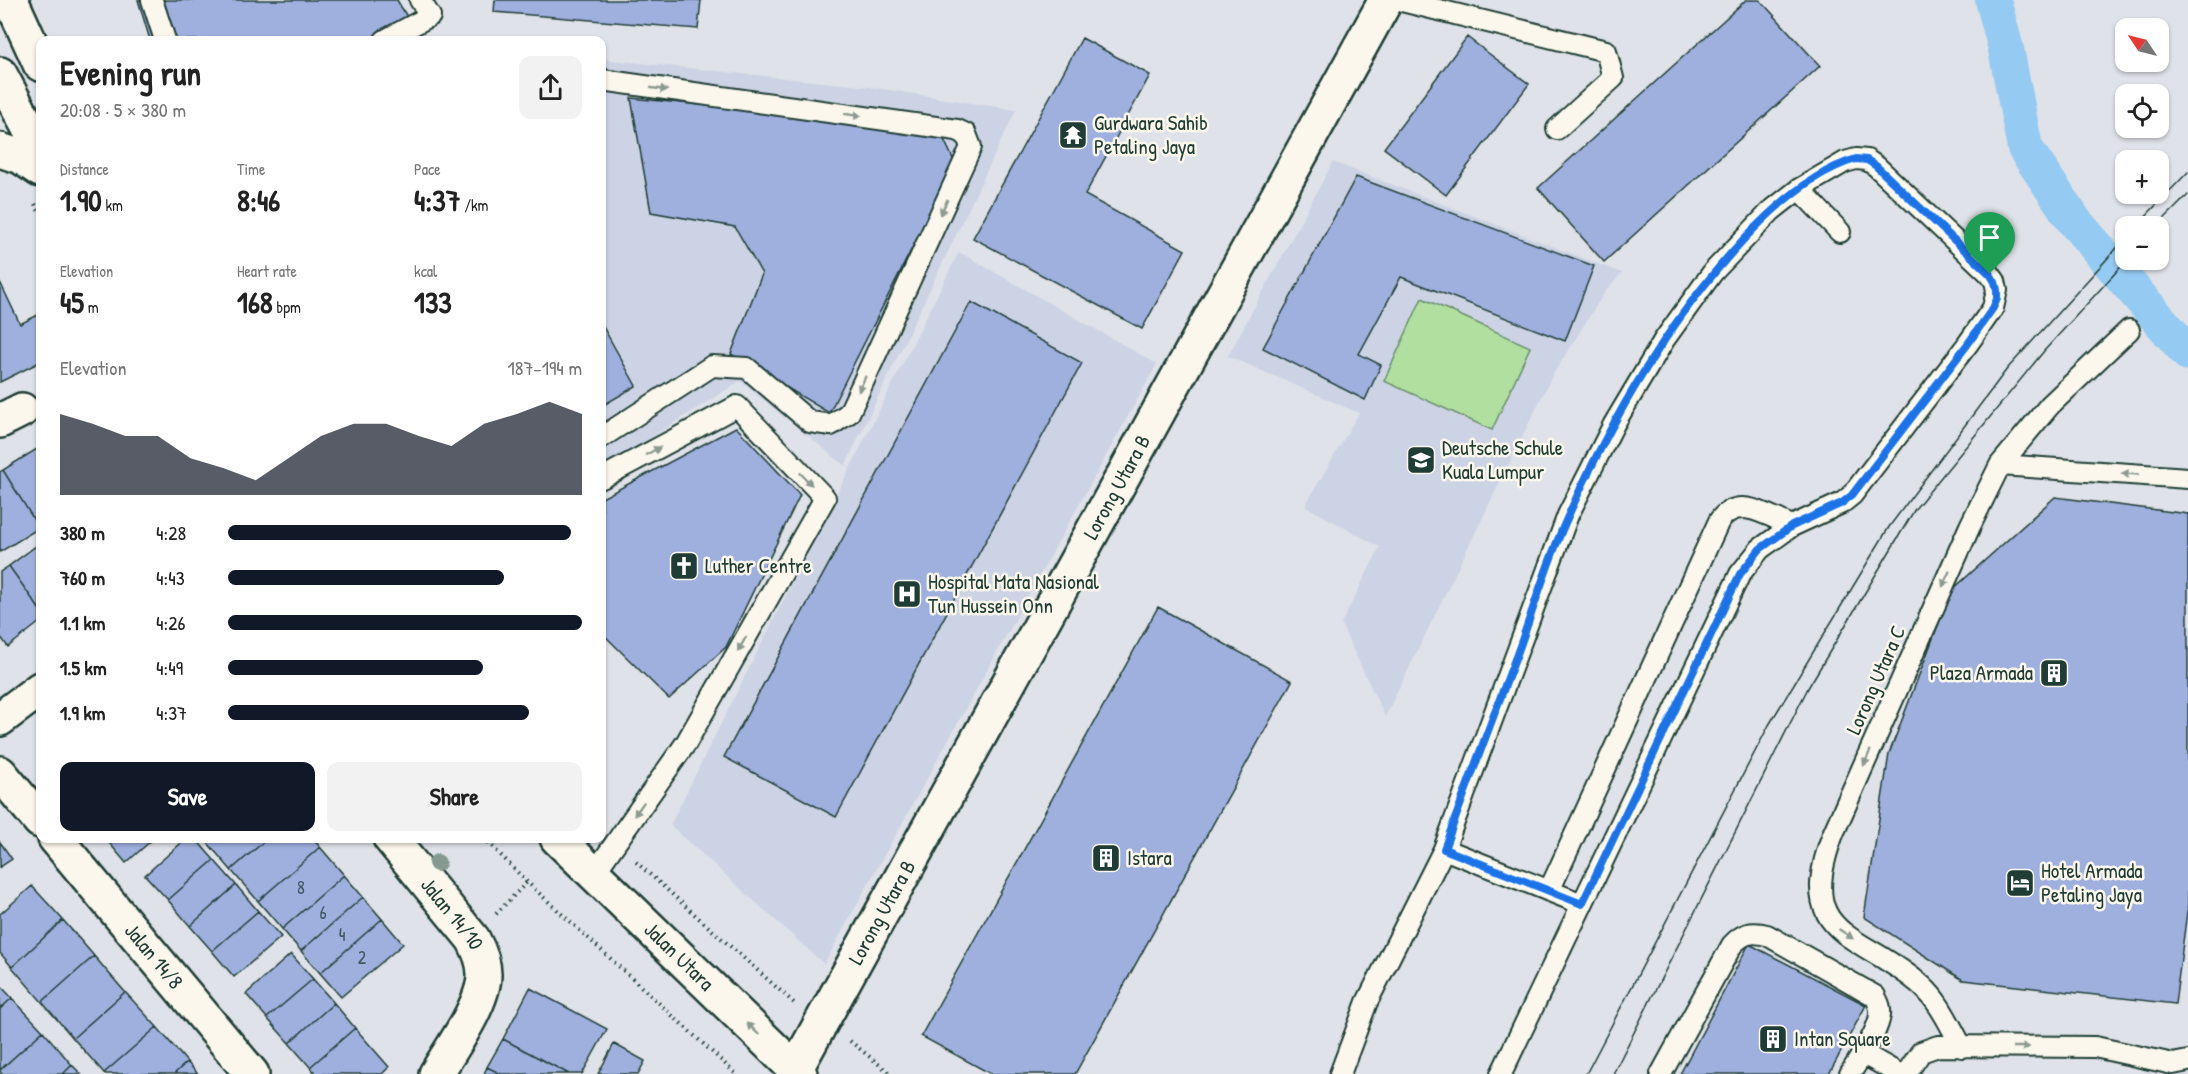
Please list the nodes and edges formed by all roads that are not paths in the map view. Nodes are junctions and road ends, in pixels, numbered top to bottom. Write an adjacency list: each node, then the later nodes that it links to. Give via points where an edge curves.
1 (11, 0): 8 (street)
2 (152, 0): 6 (lane)
3 (420, 0): 7 (lane, via 430,16)
4 (1386, 0): 37 (street, Lorong Utara B, via 821,1022)
5 (1398, 0): 11 (lane, via 1606,51 1613,78)
6 (164, 36)
7 (392, 36)
8 (36, 55)
9 (0, 74): 12 (street)
10 (606, 82): 18 (lane, one-way to 18, via 957,130 966,134 971,147 849,413 831,425 810,422 747,368 712,366)
11 (1557, 129)
12 (36, 142)
13 (0, 150): 14 (street)
14 (36, 167)
15 (1799, 189): 16 (lane); 22 (lane, via 1845,162 1867,160 1990,274 1997,299 1967,345 1848,500); 30 (lane, via 1771,211 1713,272 1664,340 1614,424 1568,515)
16 (1840, 232)
17 (2129, 330): 19 (lane, Lorong Utara C, via 2050,405)
18 (606, 433)
19 (2000, 465): 21 (lane, one-way to 19); 34 (lane, Lorong Utara C, one-way to 34, via 1833,834 1823,860 1820,887 1824,910 1838,929 1924,987)
20 (606, 476): 31 (lane, one-way to 31, via 737,406 825,498 686,743)
21 (2188, 478)
22 (1792, 526): 32 (lane, via 1742,507 1731,510 1719,521); 33 (lane, via 1760,549 1740,574)
23 (36, 692): 24 (street)
24 (0, 719)
25 (0, 773): 26 (street)
26 (36, 816)
27 (59, 843): 38 (street, Jalan 14/8)
28 (394, 843): 39 (street, Jalan 14/10, via 473,939 482,956 484,976 479,999)
29 (562, 843): 31 (street, Jalan Utara)
30 (1444, 849): 32 (lane); 40 (lane, via 1367,1002)
31 (593, 875): 37 (street, Jalan Utara, one-way to 31)
32 (1549, 891): 33 (lane)
33 (1582, 904): 41 (lane)
34 (1962, 1047): 36 (lane, one-way to 36, via 2095,1047 2173,1064); 45 (lane, via 1928,1048 1916,1057)
35 (1862, 1053): 42 (lane, via 1880,1016 1875,996 1757,932 1739,937 1732,945); 43 (lane); 44 (lane)
36 (2188, 1061)
37 (797, 1072)
38 (252, 1074)
39 (436, 1074)
40 (1340, 1074)
41 (1501, 1074)
42 (1661, 1074)
43 (1850, 1074)
44 (1899, 1074)
45 (1906, 1074)

